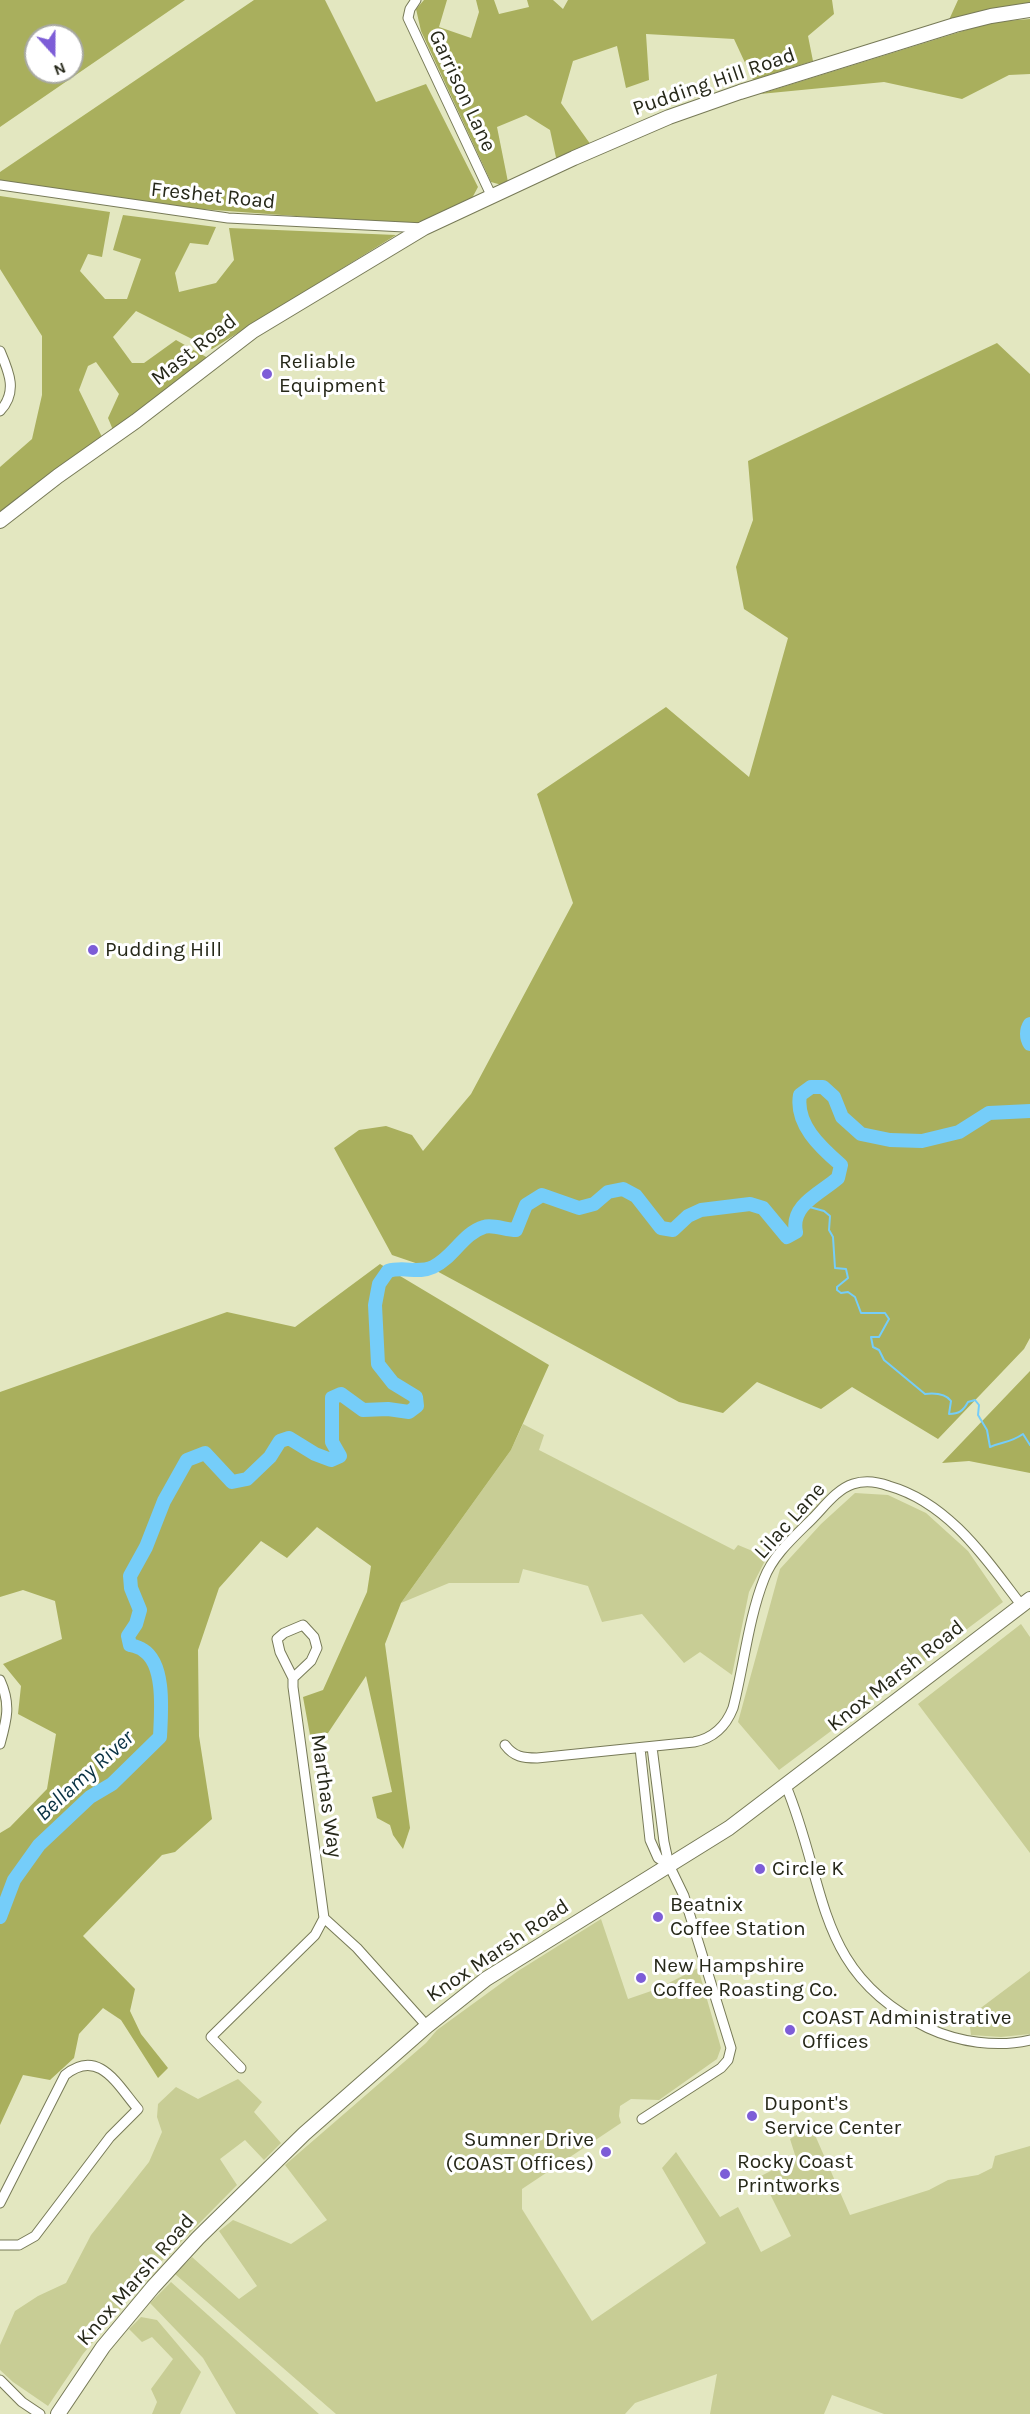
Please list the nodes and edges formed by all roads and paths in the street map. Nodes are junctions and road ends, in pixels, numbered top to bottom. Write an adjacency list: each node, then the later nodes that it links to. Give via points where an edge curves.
1 (416, 0): 4 (street, Garrison Lane, via 408,18)
2 (1030, 10): 4 (main road, Pudding Hill Road, via 955,25 740,92 643,128)
3 (0, 185): 5 (street, Freshet Road, via 228,218)
4 (492, 197): 5 (main road, Pudding Hill Road)
5 (424, 228): 8 (main road, Mast Road, via 253,330)
6 (0, 351): 7 (street, via 11,384 8,400)
7 (0, 411)
8 (0, 521)
9 (1026, 1602): 14 (street, Lilac Lane, via 963,1533 921,1499 882,1484 852,1484 829,1502 767,1571 733,1708 724,1725 704,1740); 16 (main road, Knox Marsh Road)
10 (293, 1678): 10 (street, Marthas Way, via 312,1661 317,1648 303,1625 277,1639); 18 (street, Marthas Way)
11 (0, 1680): 12 (street, via 7,1706)
12 (0, 1744)
13 (505, 1745): 15 (street, Lilac Lane, via 514,1754 527,1758)
14 (652, 1747): 15 (street, Lilac Lane); 17 (street)
15 (640, 1748): 17 (street, via 650,1840 658,1858)
16 (786, 1786): 17 (main road, Knox Marsh Road); 20 (street, via 803,1829 831,1928 847,1961 871,1990 908,2018 951,2036 987,2043)
17 (669, 1865): 19 (main road, Knox Marsh Road, via 486,1979); 22 (street, via 684,1896 731,2052 721,2068)
18 (324, 1918): 19 (street, via 357,1948); 21 (street, via 315,1935 212,2037)
19 (427, 2026): 27 (main road, Knox Marsh Road, via 304,2134 190,2246 103,2347)
20 (1030, 2040)
21 (241, 2068)
22 (642, 2119)
23 (0, 2203): 24 (street, via 60,2083 73,2069 87,2064 105,2071 138,2109 98,2152 35,2236 19,2245)
24 (0, 2246)
25 (0, 2380): 26 (street)
26 (40, 2414)
27 (58, 2414)

